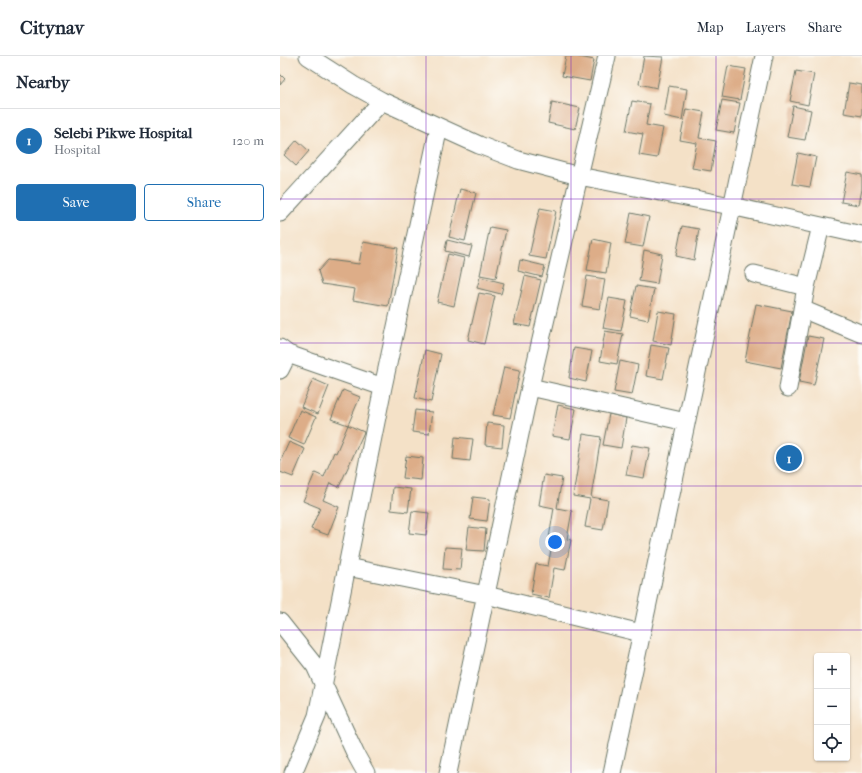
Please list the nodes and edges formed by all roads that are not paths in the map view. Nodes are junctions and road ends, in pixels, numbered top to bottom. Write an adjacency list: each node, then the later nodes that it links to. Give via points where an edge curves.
1 (308, 56): 4 (street)
2 (607, 56): 6 (street)
3 (764, 56): 7 (street)
4 (382, 101): 5 (street); 8 (street)
5 (439, 127): 6 (street, via 518,160); 17 (street)
6 (579, 176): 7 (street); 18 (street)
7 (731, 206): 9 (street); 20 (street)
8 (280, 213)
9 (821, 226): 10 (street); 12 (street)
10 (862, 235)
11 (754, 274): 12 (street)
12 (806, 287): 13 (street)
13 (802, 309): 14 (street); 19 (street)
14 (862, 334)
15 (284, 351): 16 (street); 17 (street)
16 (280, 370)
17 (383, 387): 21 (street)
18 (530, 387): 20 (street); 22 (street)
19 (788, 388)
20 (686, 422): 24 (street)
21 (347, 567): 22 (street); 25 (street)
22 (486, 595): 24 (street); 28 (street)
23 (280, 622): 25 (street, via 311,660)
24 (641, 633): 29 (street)
25 (324, 683): 26 (street, via 317,716); 27 (street)
26 (293, 773)
27 (366, 773)
28 (448, 773)
29 (612, 773)

